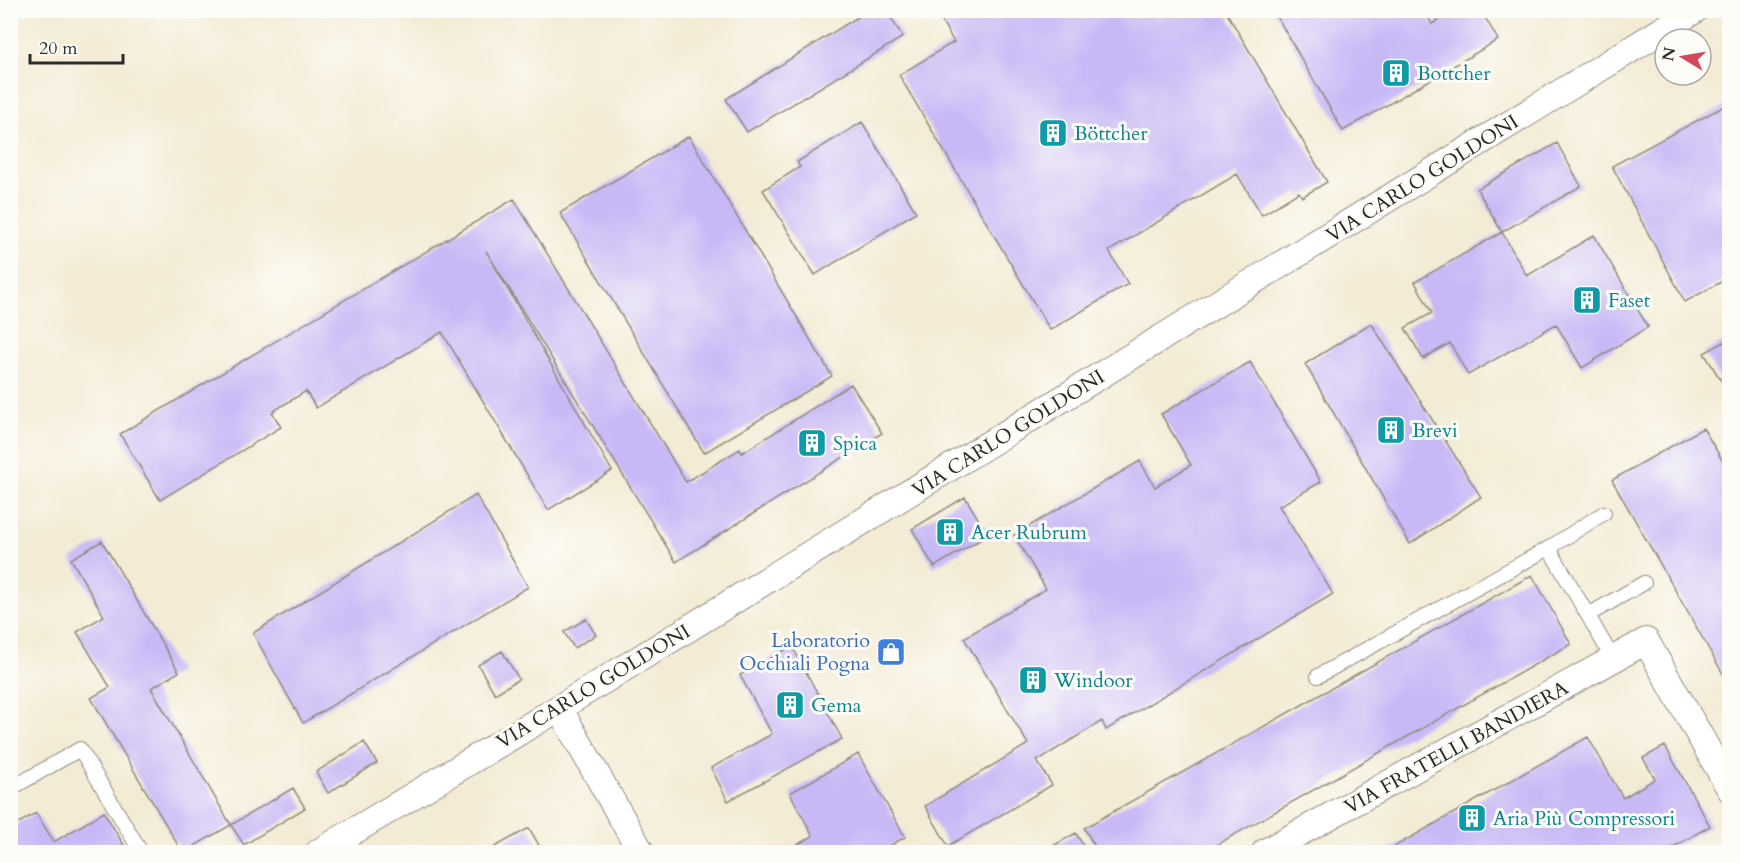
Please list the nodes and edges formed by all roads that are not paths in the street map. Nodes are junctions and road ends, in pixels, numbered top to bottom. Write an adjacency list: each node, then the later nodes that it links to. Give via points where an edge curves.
1 (1695, 10): 8 (street, VIA CARLO GOLDONI)
2 (1604, 513): 3 (lane)
3 (1549, 548): 5 (lane); 7 (lane)
4 (1644, 583): 5 (lane)
5 (1588, 615): 6 (lane)
6 (1613, 659): 10 (street, VIA FRATELLI BANDIERA, via 1646,641); 14 (street, VIA FRATELLI BANDIERA)
7 (1318, 676)
8 (559, 708): 12 (street, VIA CARLO GOLDONI); 13 (street)
9 (10, 789): 11 (lane, via 80,749)
10 (1730, 789)
11 (141, 852)
12 (319, 852)
13 (641, 852)
14 (1265, 852)

